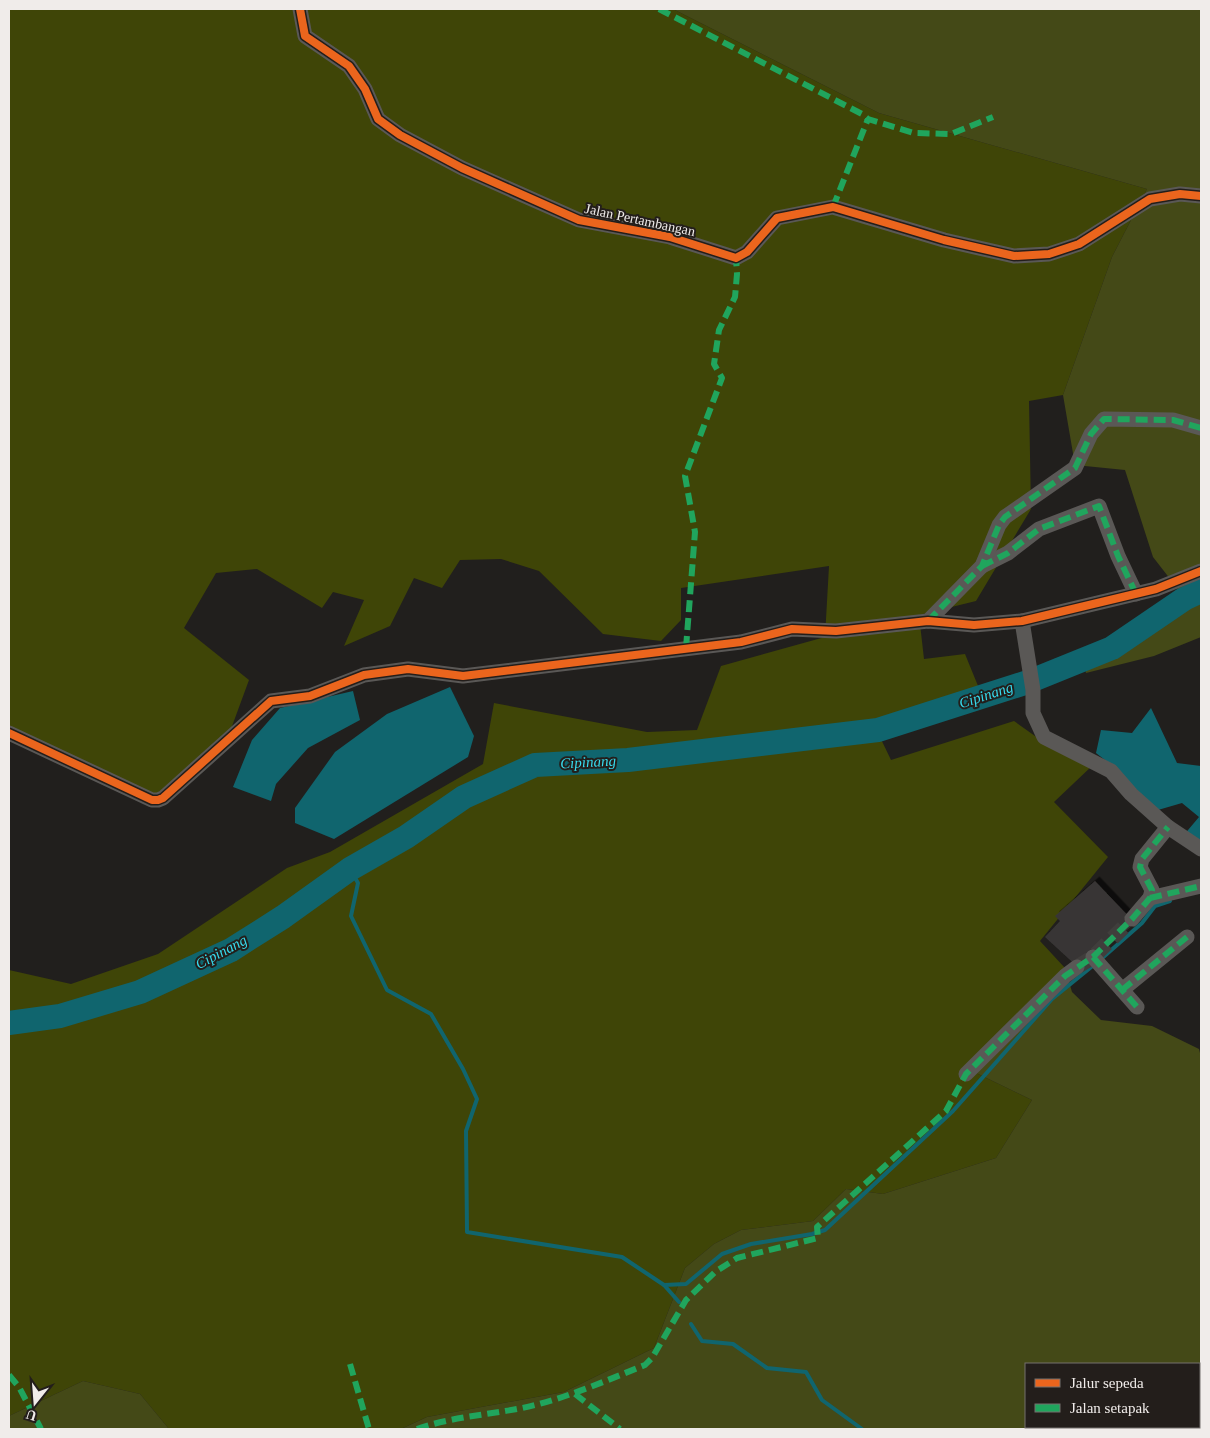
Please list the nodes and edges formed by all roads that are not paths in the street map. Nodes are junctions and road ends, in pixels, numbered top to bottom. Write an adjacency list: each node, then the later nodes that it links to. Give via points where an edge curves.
1 (300, 9): 2 (street, Jalan Pertambangan, via 305,36 349,66 365,88 378,119 400,135 462,168 579,220 670,237 736,258 747,252 778,218 833,207 944,240 1014,256 1049,254 1079,244 1150,199 1180,194)
2 (1201, 196)
3 (1201, 428): 4 (street, via 1173,420 1104,419 1091,434 1075,468 999,525)
4 (982, 566): 6 (street, via 1008,553 1039,529 1099,506); 7 (street)
5 (1201, 571): 6 (street)
6 (1136, 594): 8 (street)
7 (928, 621): 8 (street, via 974,625); 9 (street, via 836,631 792,629 741,642 463,676 408,669 364,675 310,696 271,701 158,800)
8 (1022, 621): 10 (street, via 1033,690 1032,713 1044,738 1111,771)
9 (9, 733)
10 (1168, 827): 11 (street); 13 (street, via 1142,859 1140,867 1152,890)
11 (1201, 849)
12 (1201, 886): 13 (street)
13 (1150, 898): 14 (street)
14 (1132, 919)
15 (1187, 937): 18 (street)
16 (1097, 961): 18 (street)
17 (1077, 967): 20 (street)
18 (1122, 990): 19 (street)
19 (1137, 1007)
20 (966, 1074)

